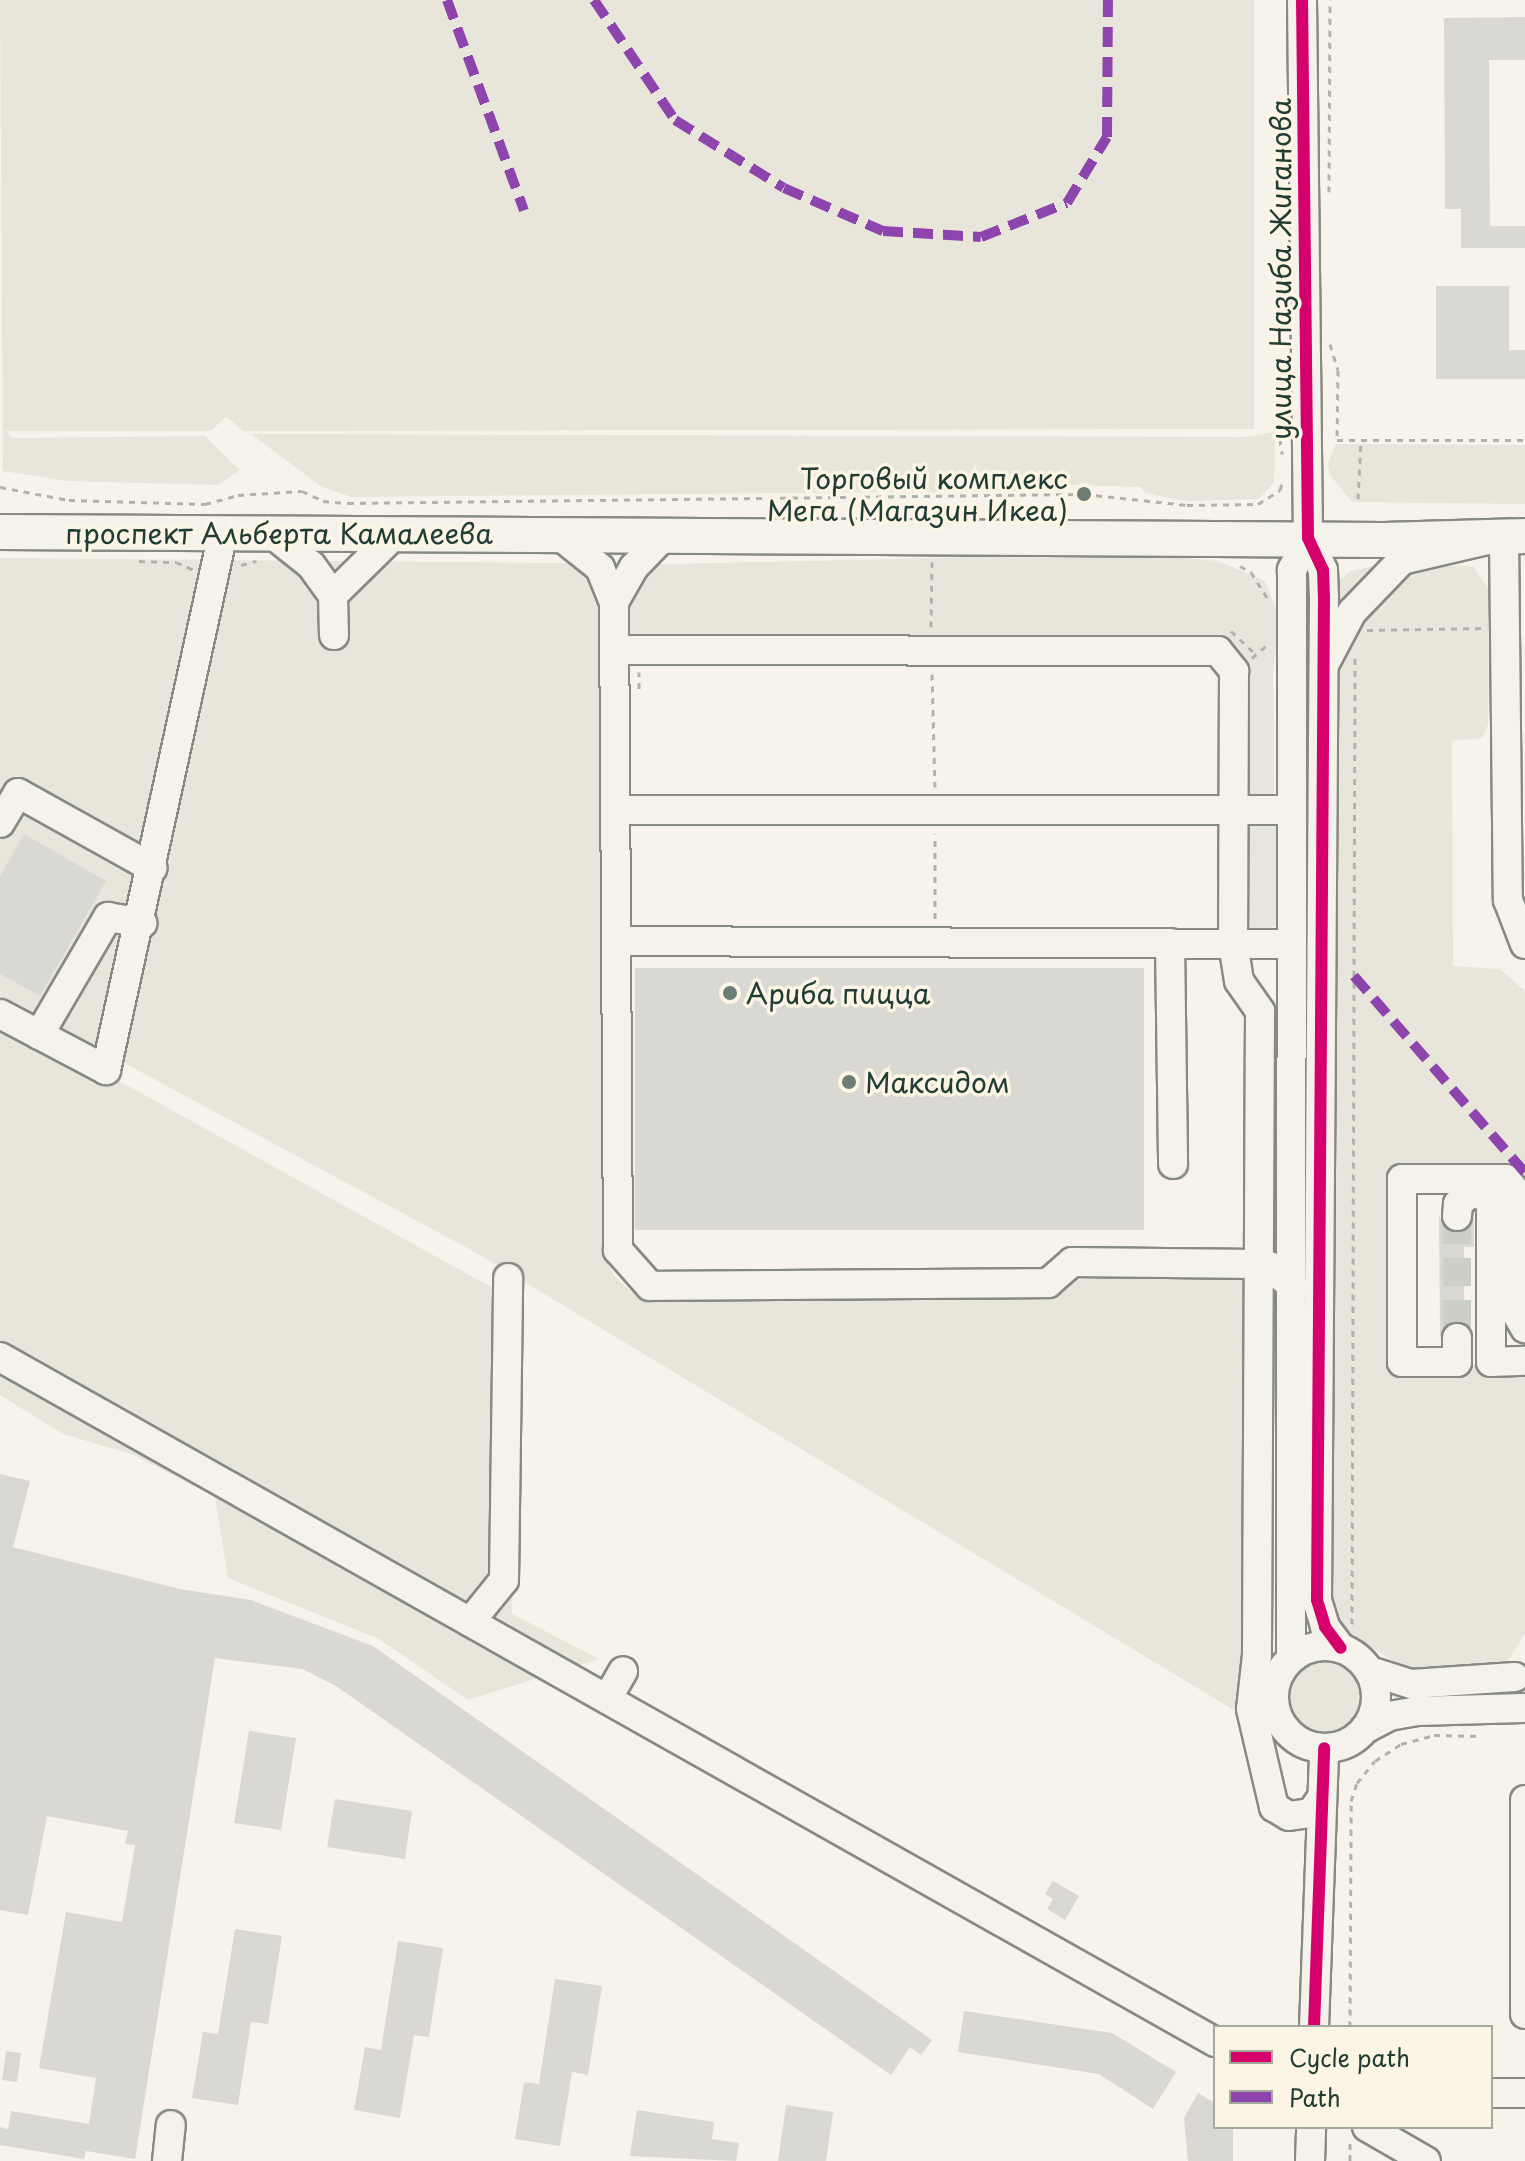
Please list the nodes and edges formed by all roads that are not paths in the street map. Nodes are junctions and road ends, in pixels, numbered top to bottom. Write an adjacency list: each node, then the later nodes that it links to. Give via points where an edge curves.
1 (1302, 0): 7 (street, улица Назиба Жиганова)
2 (0, 532): 9 (main road, проспект Альберта Камалеева)
3 (394, 535): 4 (main road, проспект Альберта Камалеева); 8 (main road, проспект Альберта Камалеева); 10 (street)
4 (559, 535): 5 (main road, проспект Альберта Камалеева); 11 (street, via 600,568)
5 (664, 536): 7 (main road, проспект Альберта Камалеева); 11 (street, via 634,567)
6 (1515, 536): 7 (main road, проспект Альберта Камалеева); 14 (street, via 1508,627); 15 (street, via 1402,560 1352,612)
7 (1308, 538): 15 (street, via 1323,570); 18 (street, via 1292,570)
8 (268, 546): 9 (main road, проспект Альберта Камалеева); 10 (street, via 311,565)
9 (220, 549): 20 (street)
10 (333, 595): 12 (street)
11 (614, 602): 13 (street)
12 (334, 635)
13 (617, 650): 16 (street); 17 (street, via 931,651 1226,661)
14 (1516, 660): 26 (street, via 1508,900)
15 (1322, 669): 41 (street, via 1317,1600 1325,1627)
16 (618, 810): 17 (street); 22 (street)
17 (1233, 810): 18 (street); 24 (street)
18 (1291, 810): 25 (street)
19 (0, 823): 20 (street, via 18,793)
20 (153, 868): 21 (street)
21 (142, 923): 28 (street, via 108,917); 28 (street, via 106,1070)
22 (618, 941): 23 (street); 32 (street, via 618,1250 650,1286 1048,1283 1072,1262)
23 (1170, 943): 24 (street); 29 (street)
24 (1233, 943): 25 (street); 32 (street, via 1239,981 1260,1011)
25 (1291, 944): 34 (street)
26 (1525, 944)
27 (0, 1014): 28 (street)
28 (39, 1035)
29 (1173, 1164)
30 (1465, 1210): 35 (street, via 1478,1192 1491,1203)
31 (1476, 1247): 35 (street)
32 (1257, 1264): 34 (street, via 1269,1266); 50 (street, via 1257,1655 1251,1709 1274,1807 1289,1816 1311,1813)
33 (508, 1278): 40 (street, via 504,1580)
34 (1293, 1287): 42 (street)
35 (1491, 1296): 39 (street, via 1491,1362)
36 (1525, 1328): 37 (street, via 1515,1311 1514,1190 1506,1179 1402,1179 1402,1362 1457,1362)
37 (1457, 1338)
38 (0, 1357): 40 (street)
39 (1525, 1361)
40 (470, 1622): 46 (street)
41 (1346, 1641): 42 (street, via 1316,1646); 45 (street)
42 (1291, 1658): 49 (street, via 1276,1680 1276,1712 1297,1740)
43 (1520, 1667): 45 (street, via 1411,1684); 47 (street)
44 (623, 1671): 46 (street)
45 (1370, 1671): 48 (street, via 1377,1697)
46 (607, 1699): 54 (street)
47 (1524, 1709): 48 (street, via 1418,1711 1389,1716)
48 (1365, 1729): 49 (street, via 1339,1746)
49 (1324, 1748): 50 (street)
50 (1322, 1797): 53 (street)
51 (1525, 1800): 52 (street)
52 (1525, 2014)
53 (1314, 2025)
54 (1213, 2041)
55 (1493, 2093): 56 (street)
56 (1525, 2093)
57 (171, 2125): 60 (street)
58 (1311, 2129): 61 (street)
59 (1370, 2129): 62 (street)
60 (167, 2161)
61 (1310, 2161)
62 (1426, 2161)

